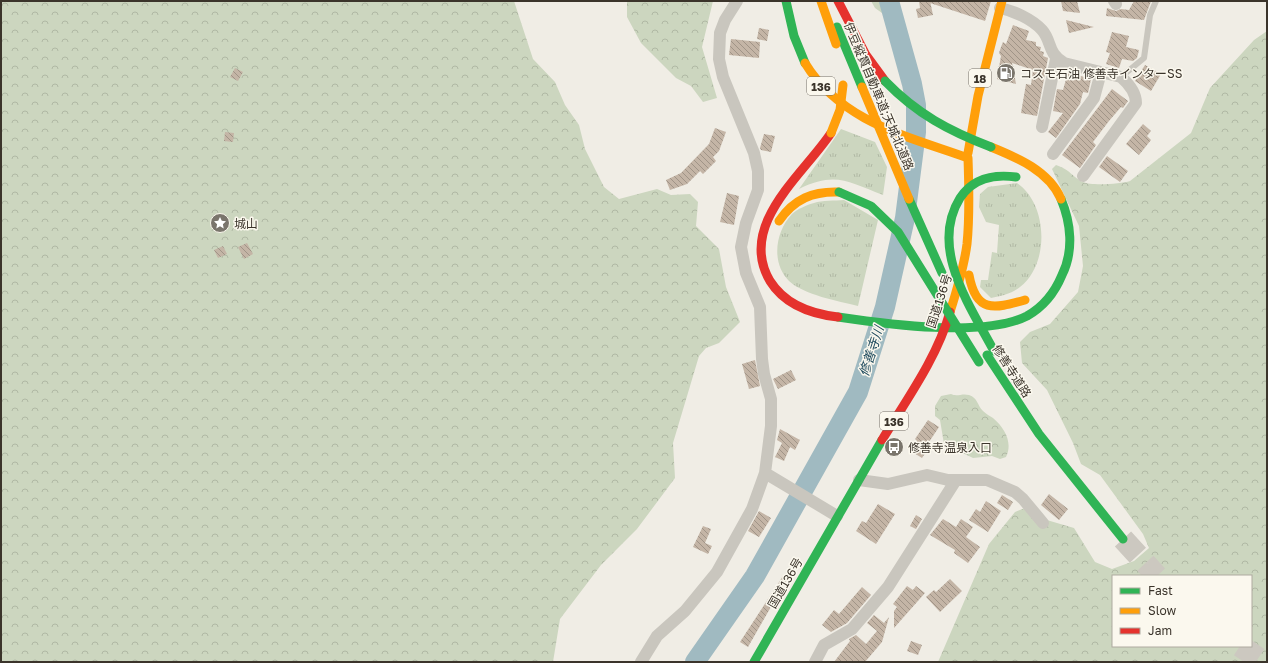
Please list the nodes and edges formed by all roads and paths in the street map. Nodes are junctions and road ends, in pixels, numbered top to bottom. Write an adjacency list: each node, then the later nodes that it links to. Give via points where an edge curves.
1 (737, 1): 28 (street, via 720,33 719,59 723,77 754,153 758,171 758,190 746,223 742,247 746,273 760,307 762,359 771,399 771,426)
2 (786, 1): 15 (main road, 136, via 801,56 834,100 854,115)
3 (821, 1): 8 (main road)
4 (827, 1): 18 (main road, 伊豆縦貫自動車道;天城北道路, bridge)
5 (838, 1): 25 (main road, bridge, via 866,55 885,81 909,106 935,124 1027,163 1046,177 1053,186 1068,217 1068,260 1062,277 1042,305 1025,317 993,327)
6 (1156, 1): 12 (lane, via 1150,15 1144,58)
7 (1001, 5): 9 (street, via 1043,30); 15 (main road, 18, via 981,74 972,117)
8 (838, 53)
9 (1056, 59): 10 (street); 13 (street)
10 (1102, 72): 12 (street); 14 (street, via 1094,98)
11 (842, 74): 24 (main road, bridge, via 840,110 831,133 818,154 769,215 762,234 761,254 766,274 772,284 795,305 817,313)
12 (1121, 77): 16 (street, via 1133,90 1136,103)
13 (1042, 127)
14 (1053, 154)
15 (968, 158): 20 (main road, 国道136号 / 136)
16 (1083, 176)
17 (1026, 181): 26 (main road, bridge, via 1016,177 994,175 974,182 954,206 948,227 947,239 952,264)
18 (909, 199): 26 (main road, 修善寺道路, via 947,283)
19 (775, 230): 27 (main road, bridge, via 782,216 796,201 816,193 839,192 871,206 898,232 984,368)
20 (967, 244): 23 (main road, via 971,287 981,303 992,307); 25 (main road, 国道136号 / 136)
21 (1035, 293): 23 (main road)
22 (804, 298): 24 (main road)
23 (1025, 300): 25 (main road, via 1001,311)
24 (861, 317): 25 (main road)
25 (946, 327): 29 (main road, 国道136号 / 136, via 926,367)
26 (990, 353): 27 (main road, 修善寺道路, via 1036,428); 31 (main road)
27 (1063, 465): 31 (main road, 修善寺道路)
28 (765, 473): 32 (street); 35 (street, via 752,509 717,572 685,611 657,636)
29 (859, 480): 30 (street, via 888,484 927,475); 32 (main road, 国道136号 / 136)
30 (956, 480): 33 (street, via 987,480 1015,492); 37 (street, via 888,586 852,630 824,645)
31 (1094, 502): 34 (main road, 修善寺道路)
32 (833, 513): 36 (main road, 国道136号 / 136)
33 (1043, 523)
34 (1123, 539)
35 (641, 662)
36 (754, 662)
37 (815, 662)

